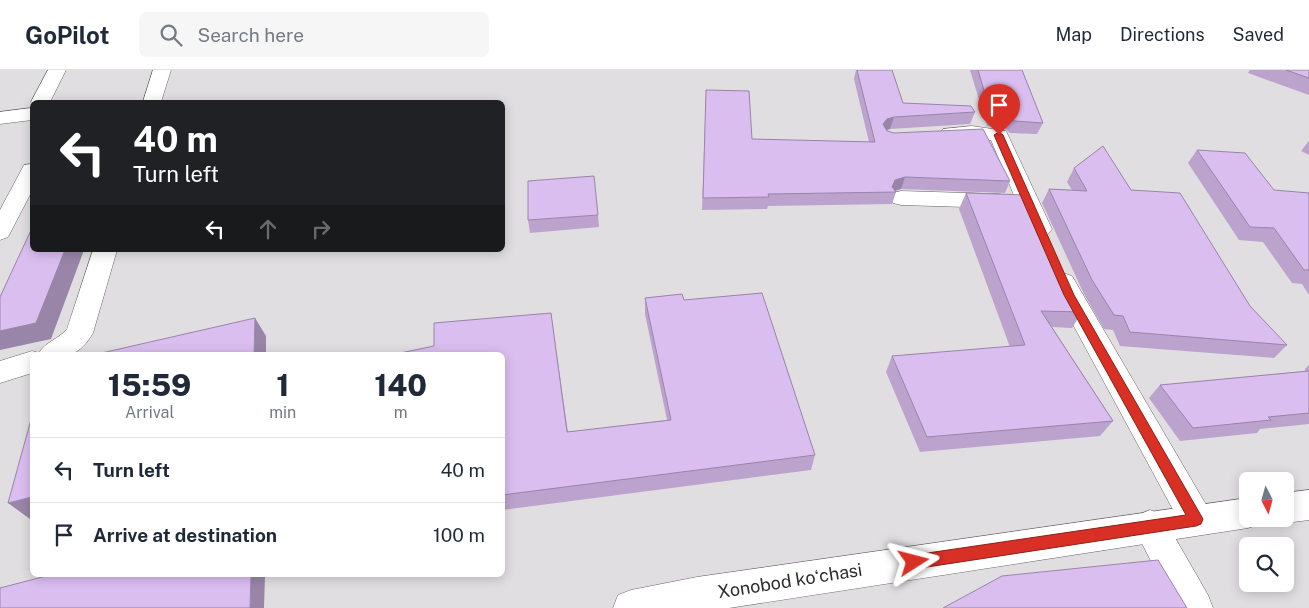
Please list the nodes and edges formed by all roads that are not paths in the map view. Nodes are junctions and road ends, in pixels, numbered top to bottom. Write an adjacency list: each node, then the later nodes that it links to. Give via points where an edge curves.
1 (56, 70): 3 (street)
2 (162, 70): 4 (street)
3 (42, 100)
4 (153, 100)
5 (30, 114): 6 (street)
6 (0, 118)
7 (927, 135): 10 (street, via 972,132 999,135)
8 (30, 174): 11 (street)
9 (901, 198): 10 (street)
10 (1028, 202): 19 (street, via 1069,295)
11 (0, 232)
12 (104, 252): 13 (street, via 79,333)
13 (57, 352)
14 (30, 363): 15 (street)
15 (0, 372)
16 (1309, 506): 17 (street)
17 (1294, 507)
18 (1239, 514): 19 (street, Xonobod koʻchasi)
19 (1196, 519): 20 (street, Xonobod koʻchasi)
20 (1150, 526): 21 (street, Xonobod koʻchasi, via 697,595); 22 (street)
21 (631, 608)
22 (1195, 608)

